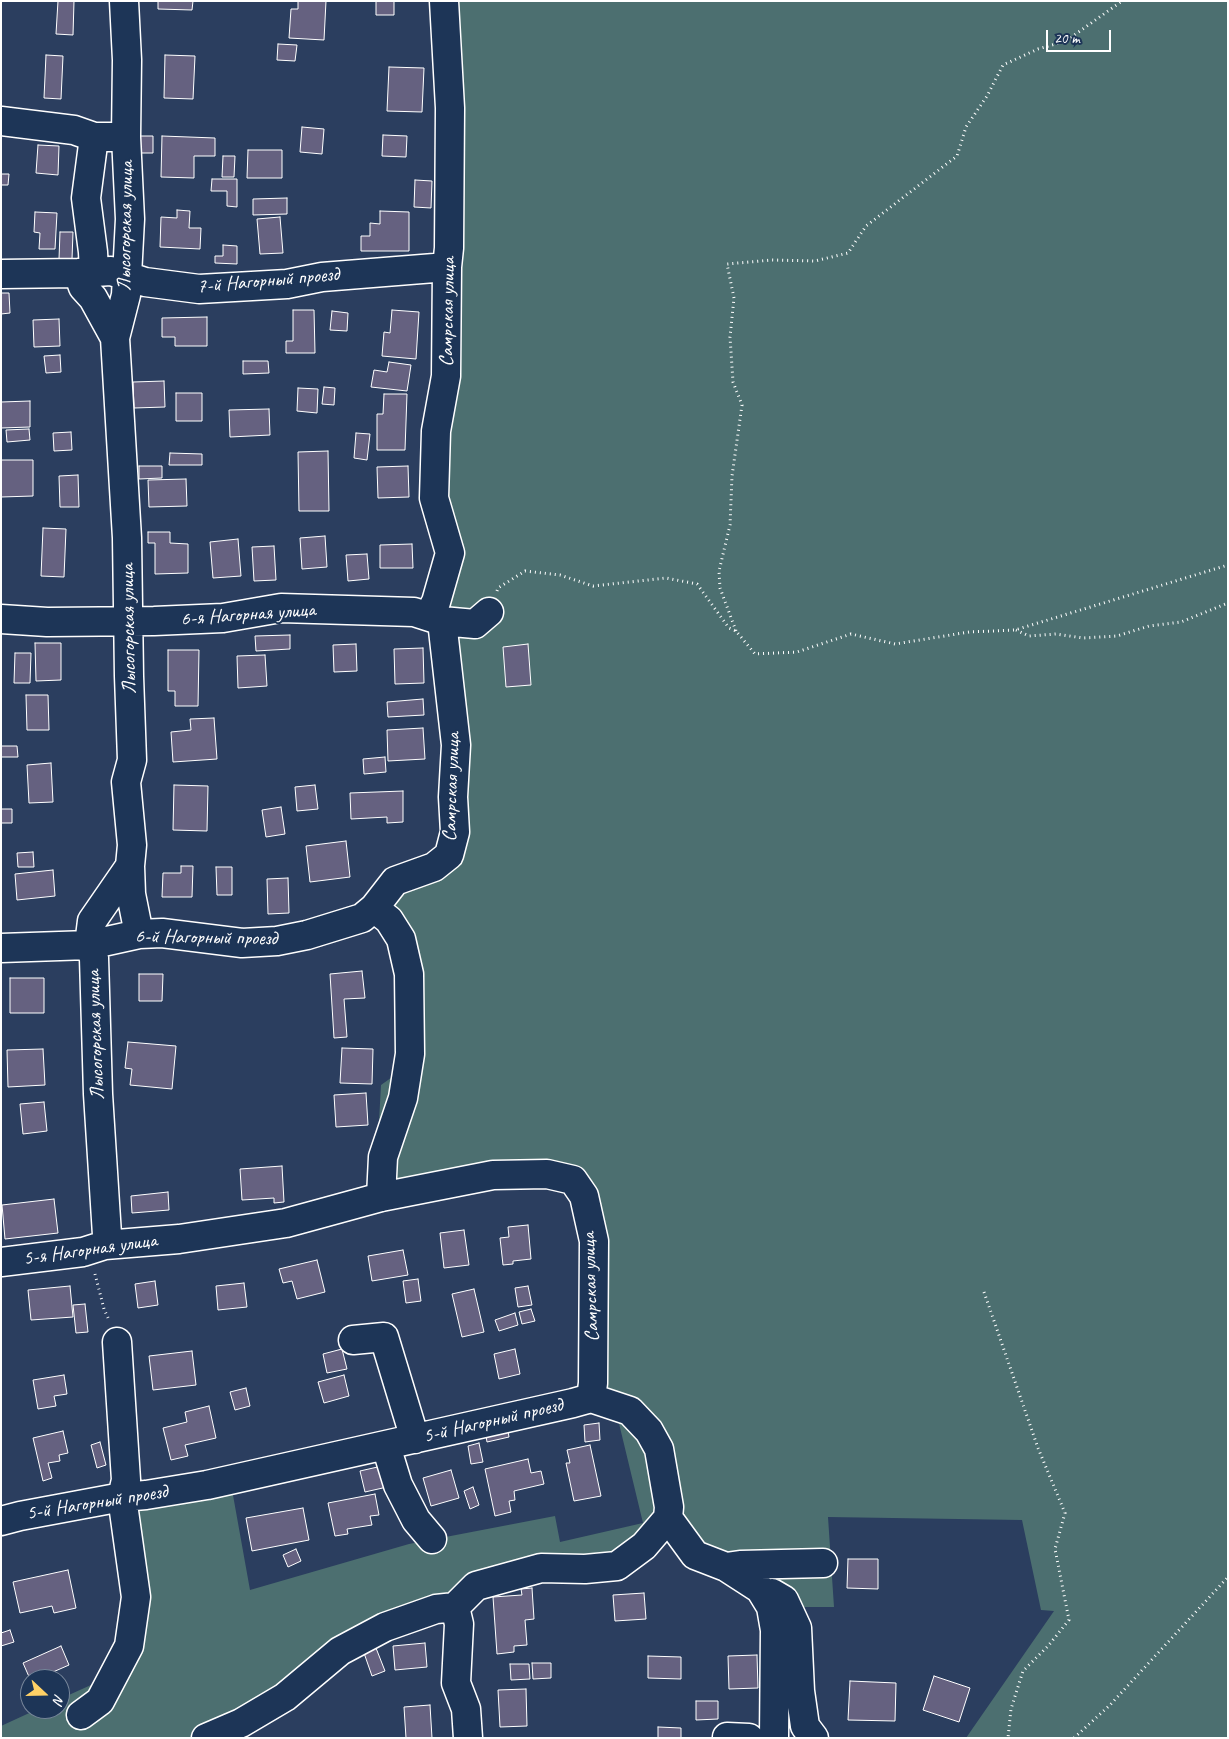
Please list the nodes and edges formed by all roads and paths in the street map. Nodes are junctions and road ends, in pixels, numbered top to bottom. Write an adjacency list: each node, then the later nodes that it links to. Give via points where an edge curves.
1 (124, 1): 6 (street, Лысогорская улица)
2 (444, 1): 7 (street, Самрская улица, via 450,108)
3 (1122, 1): 19 (path, via 1066,41 1003,65 966,128 957,156 866,226 848,253 815,261 727,264 734,298 730,337 733,382 742,405 732,476 730,526 719,571 720,588)
4 (1, 121): 5 (street, via 74,130)
5 (94, 137): 6 (street); 8 (street, via 86,198 93,252)
6 (126, 137): 10 (street, Лысогорская улица, via 130,219)
7 (447, 267): 10 (street, 7-й Нагорный проезд, via 322,277 287,284 199,289 145,282); 15 (street, Самрская улица, via 446,376 436,431 434,498 450,553 436,602)
8 (86, 273): 9 (street, 7-й Нагорный проезд); 10 (street, 7-й Нагорный проезд, via 112,271); 11 (street, via 83,288 93,298)
9 (1, 274)
10 (128, 276): 11 (street, Лысогорская улица)
11 (114, 338): 17 (street, Лысогорская улица, via 127,538)
12 (1228, 565): 18 (path)
13 (1228, 603): 18 (path, via 1181,622 1149,626 1117,636 1029,636)
14 (489, 612): 15 (street, 6-я Нагорная улица, via 475,624); 19 (path, via 498,588 525,571 560,575 594,586 666,578 697,584 729,628)
15 (436, 618): 17 (street, 6-я Нагорная улица, via 414,612 281,608 222,618); 21 (street, Самрская улица, via 456,745 452,797 455,832 449,855 434,867 395,881)
16 (1, 619): 17 (street, 6-я Нагорная улица)
17 (128, 622): 20 (street, Лысогорская улица, via 132,760 126,782 132,844)
18 (1016, 630): 19 (path, via 969,632 895,644 851,634 797,652 755,654)
19 (736, 631)
20 (130, 866): 22 (street, via 131,894); 23 (street, Лысогорская улица, via 92,921)
21 (374, 908): 22 (street, 6-й Нагорный проезд, via 362,918 277,941 242,943 162,933); 25 (street, via 389,920 402,939 409,974 410,1054 403,1098 382,1157)
22 (139, 934): 23 (street, 6-й Нагорный проезд)
23 (89, 945): 24 (street, 6-й Нагорный проезд); 26 (street, Лысогорская улица, via 94,958 107,1236)
24 (1, 948)
25 (381, 1197): 26 (street, 5-я Нагорная улица, via 286,1223); 31 (street, Самрская улица, via 493,1175 547,1174 573,1180 584,1196 594,1241)
26 (94, 1248): 27 (street, 5-я Нагорная улица); 30 (path, via 104,1309)
27 (1, 1262)
28 (984, 1292): 48 (path, via 1064,1513 1055,1549 1069,1620 1023,1671 1010,1709)
29 (353, 1340): 32 (street, via 384,1337)
30 (117, 1342): 34 (street, via 126,1480)
31 (591, 1398): 32 (street, 5-й Нагорный проезд); 35 (street, 5-й Нагорный проезд, via 630,1411 649,1431 659,1449)
32 (415, 1439): 33 (street, 5-й Нагорный проезд)
33 (386, 1446): 34 (street, 5-й Нагорный проезд, via 208,1485); 37 (street, via 398,1485 416,1520)
34 (122, 1497): 36 (street, 5-й Нагорный проезд); 43 (street, via 136,1597 129,1646 100,1701)
35 (668, 1518): 39 (street, via 695,1555); 42 (street, via 644,1546 617,1566 541,1568 505,1577 476,1586)
36 (1, 1521)
37 (432, 1539)
38 (824, 1563): 39 (street)
39 (726, 1567): 41 (street, via 760,1589)
40 (1228, 1577): 49 (path, via 1110,1705)
41 (764, 1596): 46 (street, via 771,1607 775,1630); 47 (street, via 772,1593 784,1600 797,1628 805,1726)
42 (455, 1607): 44 (street, via 436,1609 385,1627 340,1651 285,1697 241,1723); 45 (street, via 459,1624 456,1683 466,1709)
43 (81, 1715)
44 (206, 1738)
45 (468, 1738)
46 (774, 1738)
47 (814, 1738)
48 (1008, 1738)
49 (1074, 1738)

